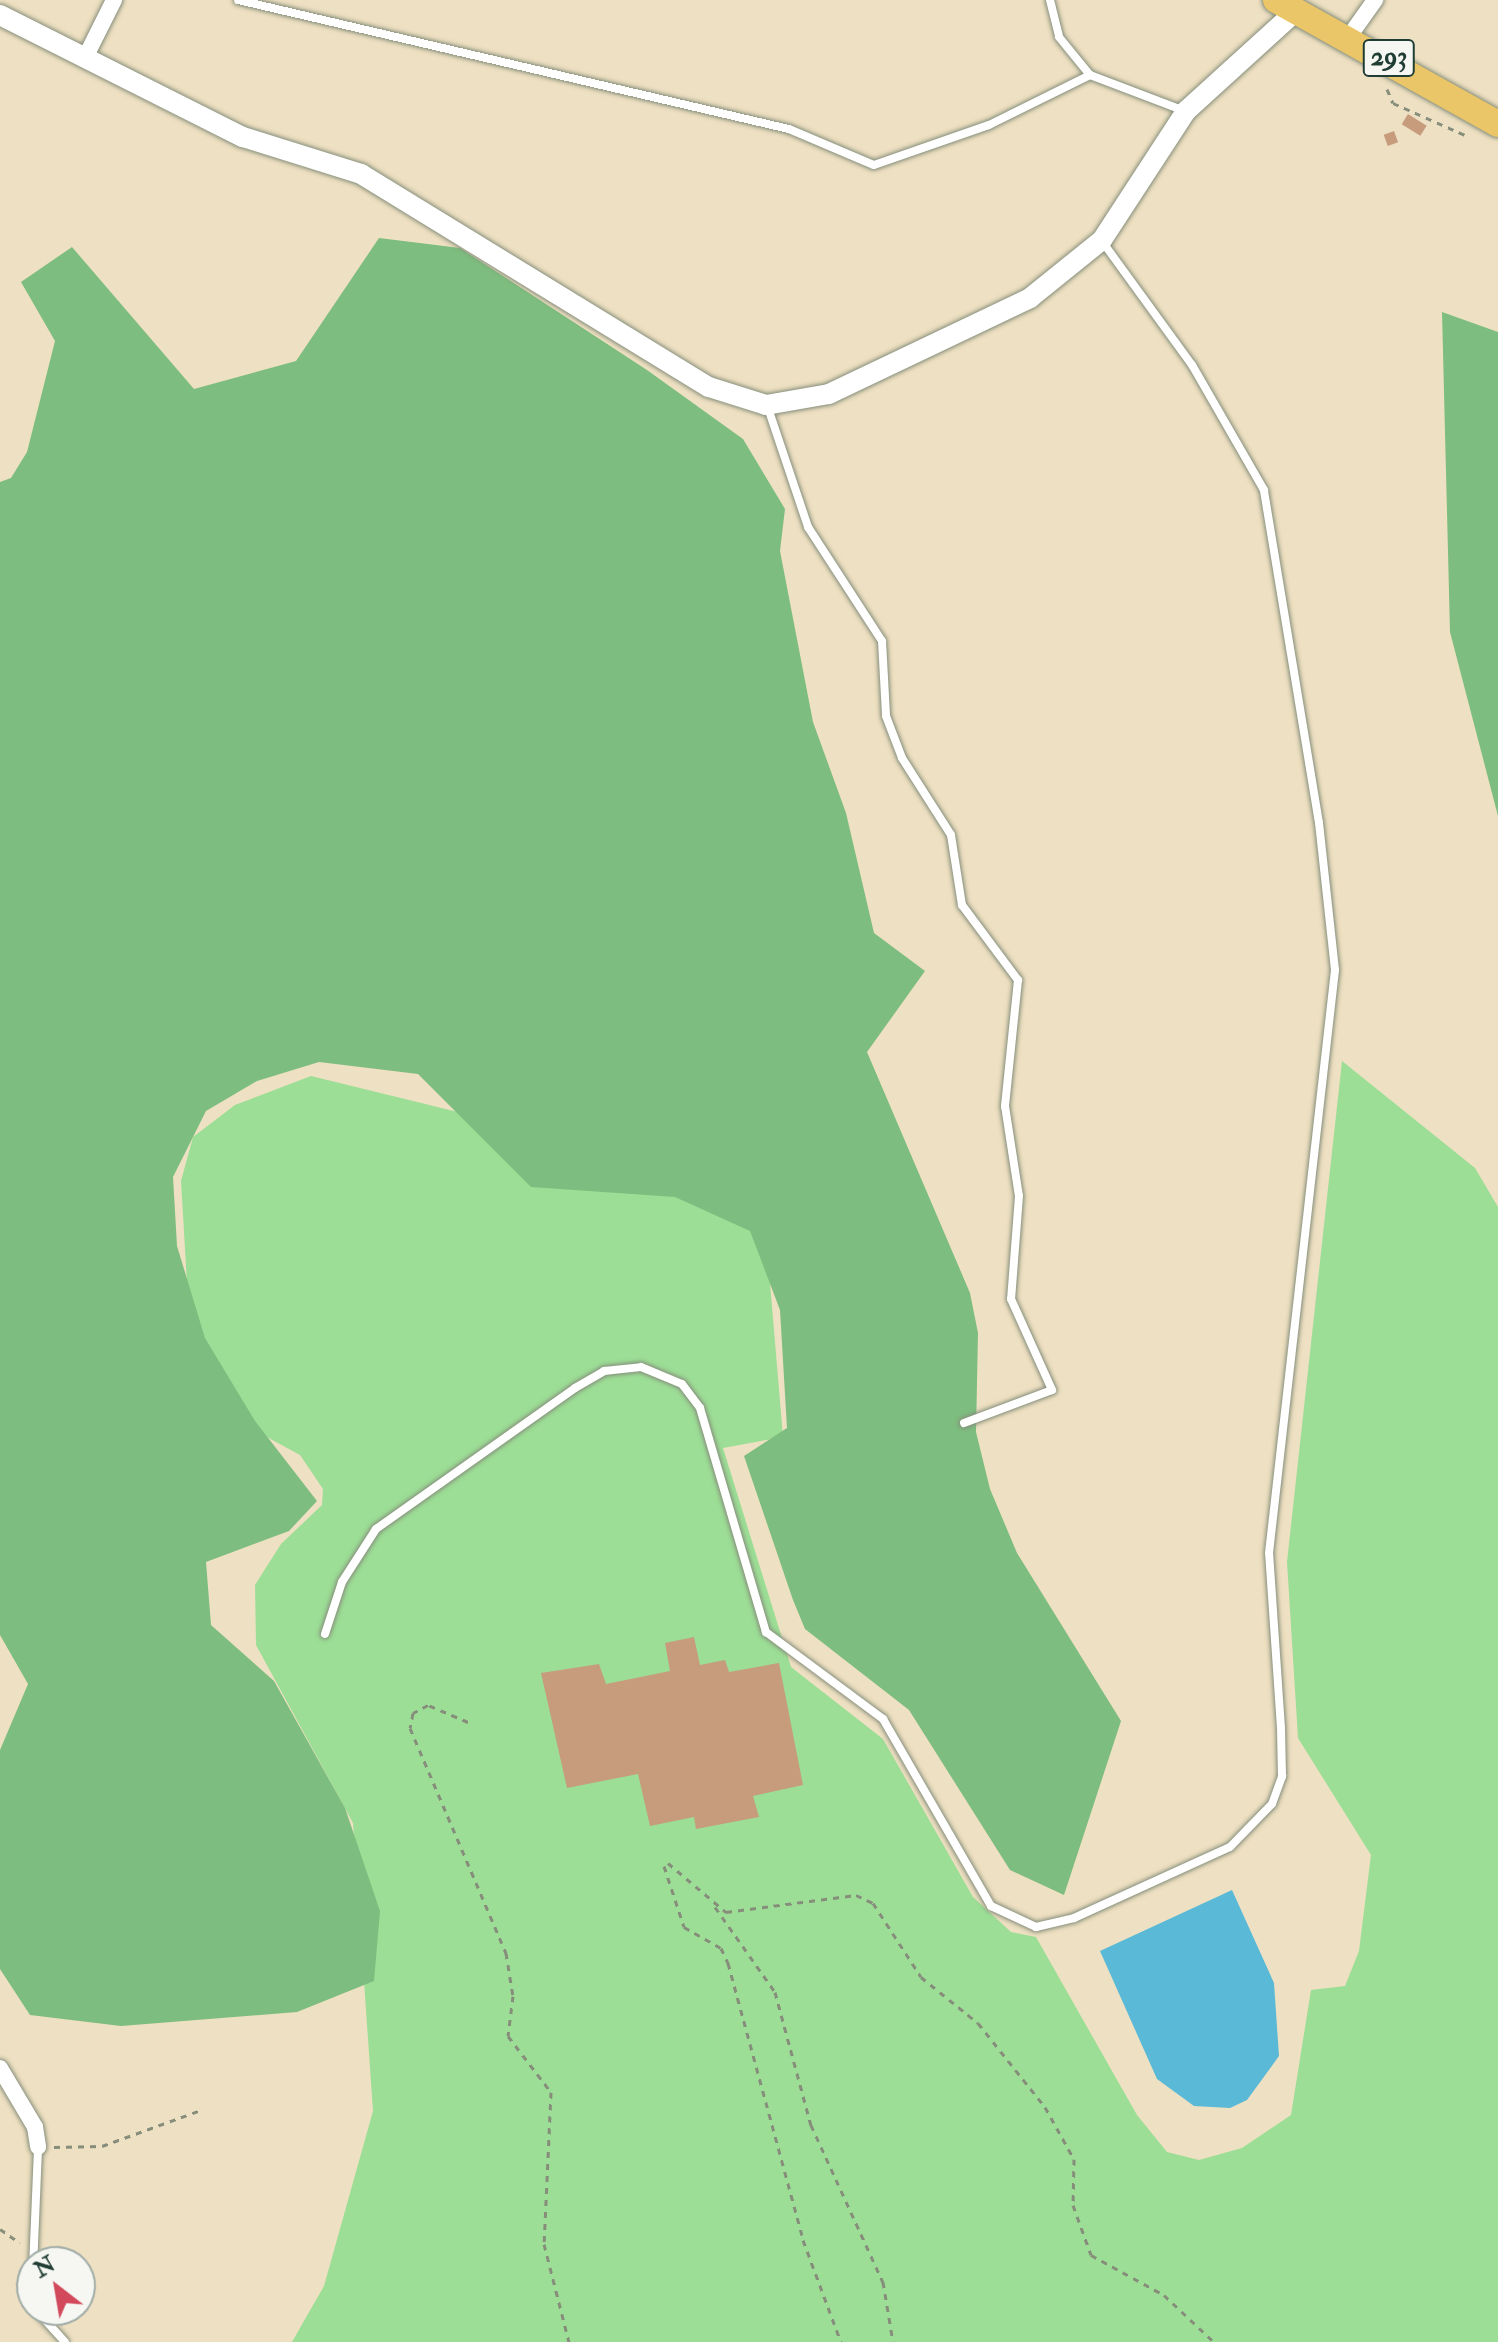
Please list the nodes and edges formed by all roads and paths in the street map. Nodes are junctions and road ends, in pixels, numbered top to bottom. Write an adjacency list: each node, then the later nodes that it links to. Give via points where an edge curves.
1 (114, 0): 8 (street)
2 (238, 0): 10 (lane, via 789,129 874,165 989,125)
3 (1050, 0): 10 (lane, via 1059,37)
4 (1375, 0): 7 (street)
5 (1286, 5): 7 (highway, 293); 11 (street)
6 (0, 15): 8 (street)
7 (1348, 38): 12 (highway, 293)
8 (86, 56): 15 (street, via 243,137 361,174 709,387)
9 (1383, 74): 13 (path, via 1393,103)
10 (1090, 75): 11 (lane)
11 (1186, 111): 14 (street)
12 (1498, 124)
13 (1467, 136)
14 (1102, 240): 15 (street, via 986,324 829,394); 17 (lane, via 1234,430 1264,490 1322,852 1335,970 1269,1553 1282,1776 1272,1804 1230,1847 1074,1918 1036,1927 991,1906 883,1719 766,1632 700,1408 682,1384 641,1367 604,1371 575,1388 376,1529 342,1582)
15 (766, 405): 16 (lane, via 808,527 882,641 886,716 902,758 951,835 962,905 1018,980 1005,1106 1019,1196 1011,1299 1052,1390)
16 (964, 1423)
17 (325, 1634)
18 (468, 1722): 28 (path, via 428,1705 413,1713 410,1728 506,1953 513,1996 508,2036 551,2092 544,2244)
19 (715, 1906): 29 (path, via 666,1864 684,1927 721,1948 728,1963 803,2240); 30 (path, via 775,1992 811,2125 883,2282); 31 (path, via 742,1912 856,1895 873,1903 921,1977 978,2023 1045,2107 1074,2159 1073,2205 1091,2255 1164,2295)
20 (0, 2068): 22 (street, via 29,2115)
21 (201, 2110): 22 (path, via 102,2146)
22 (38, 2147): 25 (lane)
23 (0, 2229): 24 (path)
24 (24, 2246)
25 (30, 2246)
26 (50, 2326): 27 (lane)
27 (65, 2342)
28 (569, 2342)
29 (841, 2342)
30 (893, 2342)
31 (1214, 2342)

